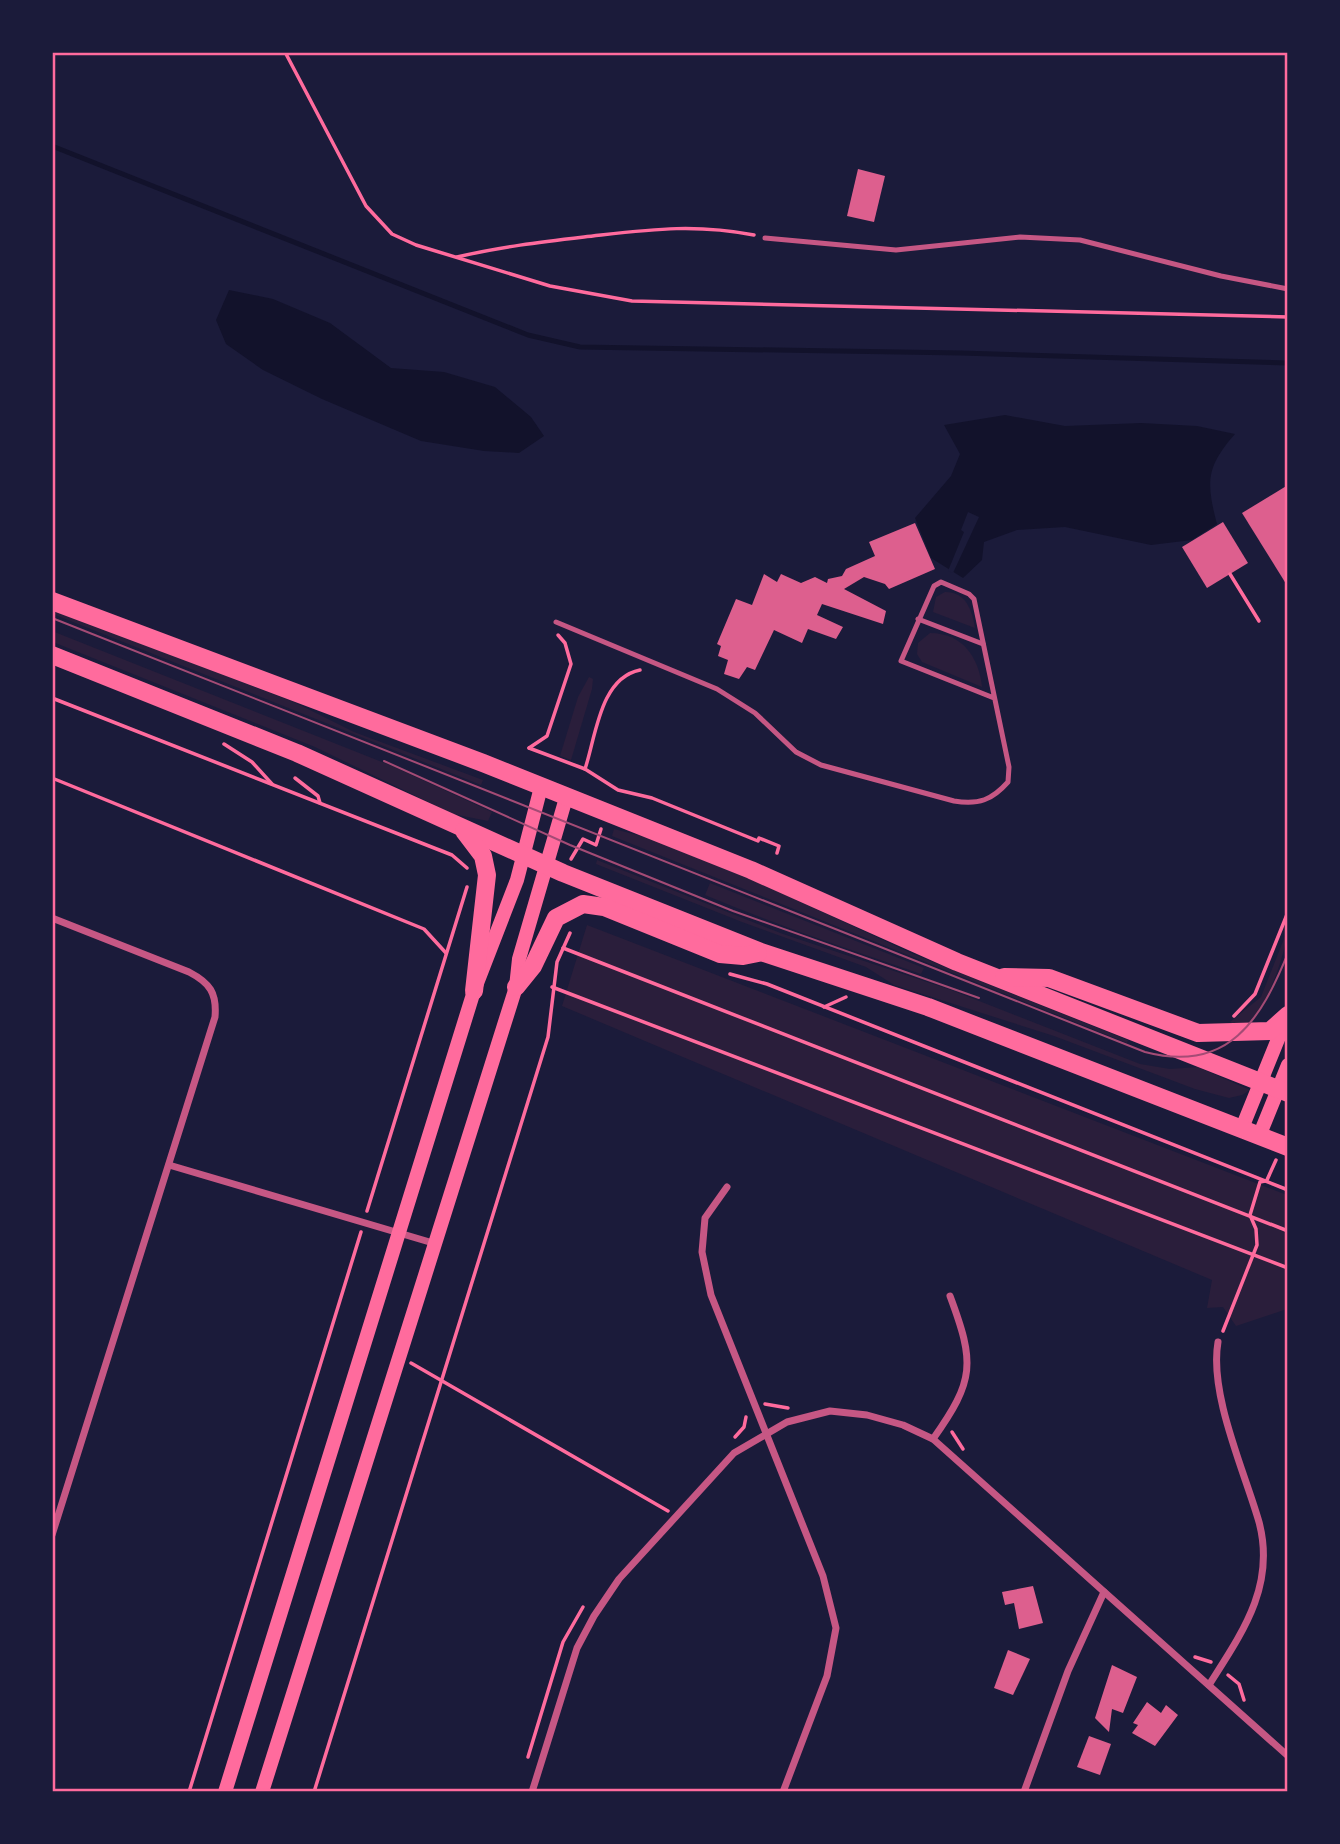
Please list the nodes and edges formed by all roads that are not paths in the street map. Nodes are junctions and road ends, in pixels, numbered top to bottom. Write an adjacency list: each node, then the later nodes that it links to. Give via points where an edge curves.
1 (765, 238): 2 (lane, via 896,250 1020,237 1080,240)
2 (1287, 289)
3 (52, 601): 9 (highway)
4 (918, 619): 6 (lane); 6 (lane, via 934,586 941,582 974,599); 8 (lane, via 901,661)
5 (556, 622): 8 (lane, via 717,689 755,713 796,752 821,765 954,801 982,802 1008,782)
6 (983, 644): 8 (lane)
7 (52, 655): 11 (highway, via 297,753)
8 (994, 698)
9 (541, 787): 10 (highway); 12 (main road)
10 (566, 798): 13 (main road); 16 (highway, via 751,870)
11 (462, 829): 12 (highway); 18 (highway, via 481,852 487,875)
12 (523, 855): 13 (highway); 18 (main road)
13 (546, 866): 15 (highway); 17 (main road, via 519,959)
14 (52, 918): 26 (street, via 189,972 207,982 216,1000 215,1017)
15 (761, 952): 17 (highway, via 720,954 604,907 583,904 556,918 533,966); 23 (highway, via 928,1007)
16 (994, 977): 19 (highway, via 1049,978 1198,1033 1270,1031); 21 (highway)
17 (516, 987): 29 (main road)
18 (474, 992): 28 (main road)
19 (1287, 1016): 21 (main road)
20 (1287, 1065): 22 (main road)
21 (1261, 1082): 22 (highway); 23 (main road)
22 (1283, 1091): 24 (main road)
23 (1242, 1128): 24 (highway)
24 (1261, 1135): 25 (highway)
25 (1287, 1147)
26 (169, 1165): 28 (street); 34 (street)
27 (727, 1187): 32 (street, via 705,1218 702,1252 711,1295)
28 (399, 1233): 29 (street); 38 (main road)
29 (433, 1243): 39 (main road)
30 (950, 1296): 33 (street, via 965,1336 968,1368 960,1399)
31 (1218, 1342): 36 (street, via 1214,1366 1218,1392 1262,1533 1265,1565 1255,1608)
32 (766, 1432): 33 (street, via 830,1412 867,1415); 40 (street, via 734,1453 619,1579 588,1627 566,1679); 41 (street, via 823,1576 836,1628 827,1676)
33 (933, 1439): 35 (street)
34 (52, 1535)
35 (1104, 1592): 36 (street); 42 (street, via 1077,1647)
36 (1209, 1685): 37 (street)
37 (1287, 1756)
38 (225, 1791)
39 (262, 1791)
40 (532, 1791)
41 (783, 1791)
42 (1024, 1791)

